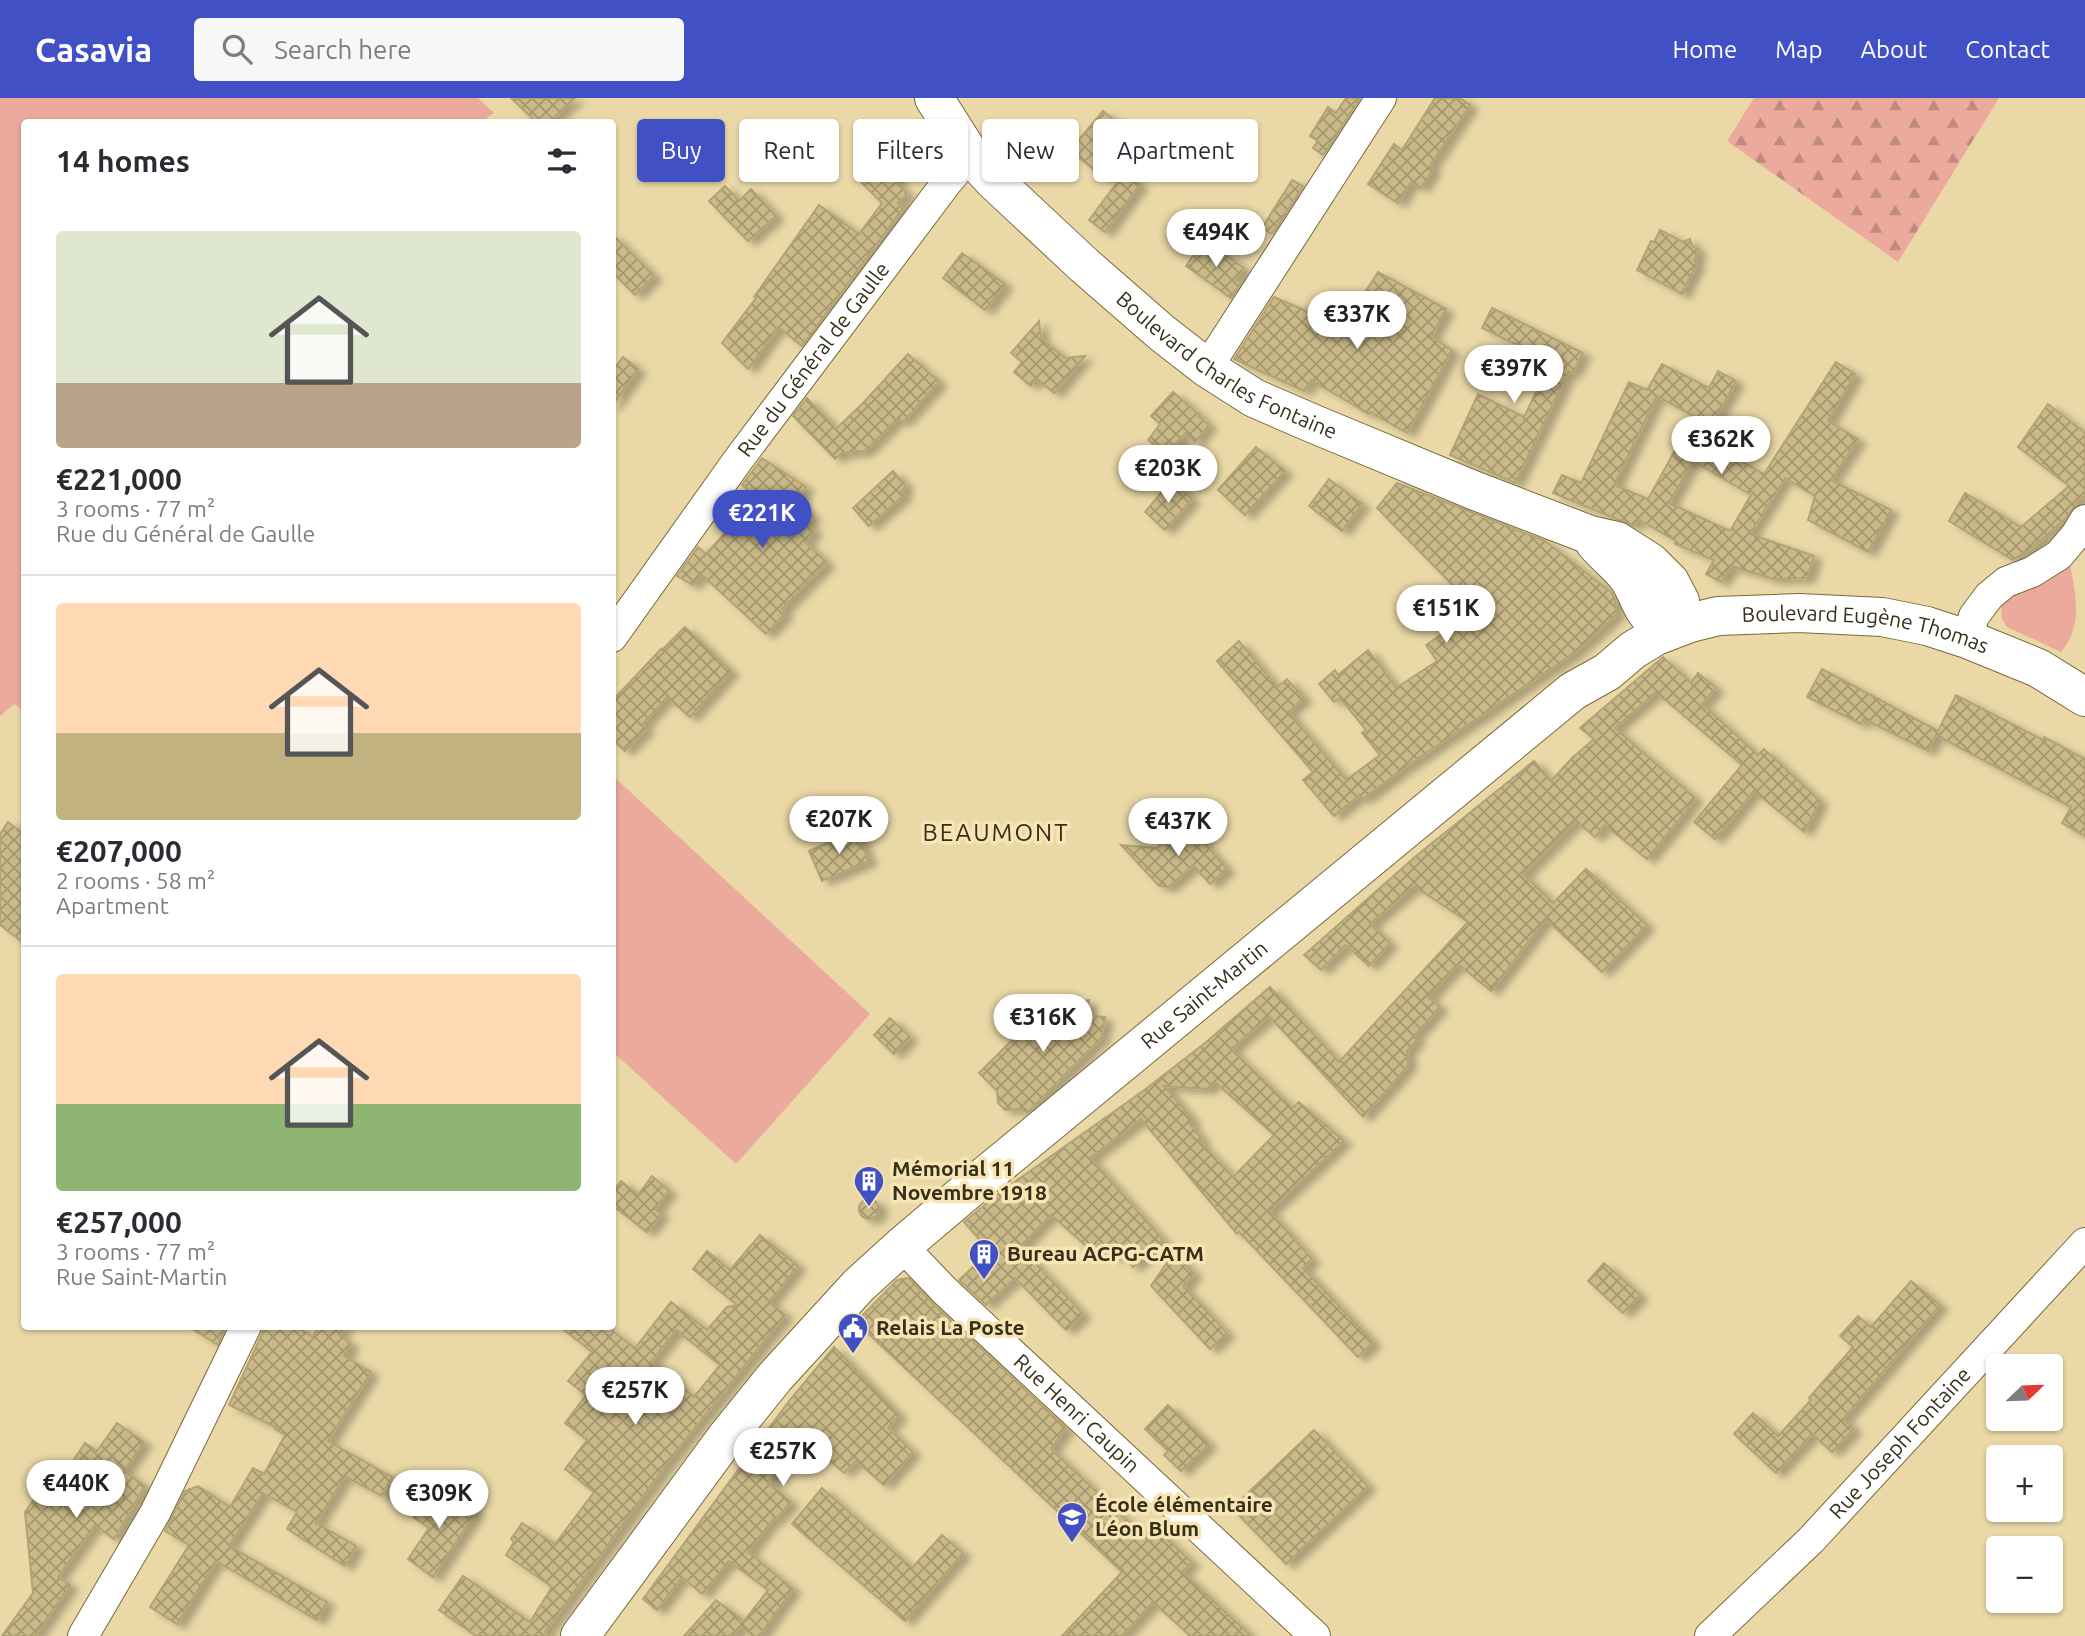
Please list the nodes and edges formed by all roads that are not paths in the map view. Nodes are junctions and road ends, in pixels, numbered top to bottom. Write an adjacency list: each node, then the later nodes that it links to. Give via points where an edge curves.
1 (934, 98): 3 (main road, Boulevard Charles Fontaine)
2 (1381, 98): 4 (street)
3 (970, 155): 4 (main road, Boulevard Charles Fontaine, via 1085,266); 7 (street, Rue du Général de Gaulle, via 738,460)
4 (1207, 368): 6 (main road, Boulevard Charles Fontaine, via 1254,398 1473,490 1617,541 1650,562 1670,582)
5 (2085, 520): 8 (street, via 2059,555 1989,596 1974,616)
6 (1672, 621): 8 (main road, Boulevard Eugène Thomas, via 1711,596 1882,601 1930,610); 11 (main road, Rue Saint-Martin, via 1607,672 1573,691)
7 (616, 631)
8 (1970, 632): 9 (main road, Boulevard Eugène Thomas, via 1990,632)
9 (2085, 697)
10 (2085, 1243): 16 (street, Rue Joseph Fontaine, via 1811,1540)
11 (902, 1246): 14 (main road, Rue Saint-Martin, via 835,1310 775,1377); 15 (street, Rue Henri Caupin)
12 (244, 1330): 13 (street, via 155,1513)
13 (83, 1636)
14 (580, 1636)
15 (1315, 1636)
16 (1710, 1636)

